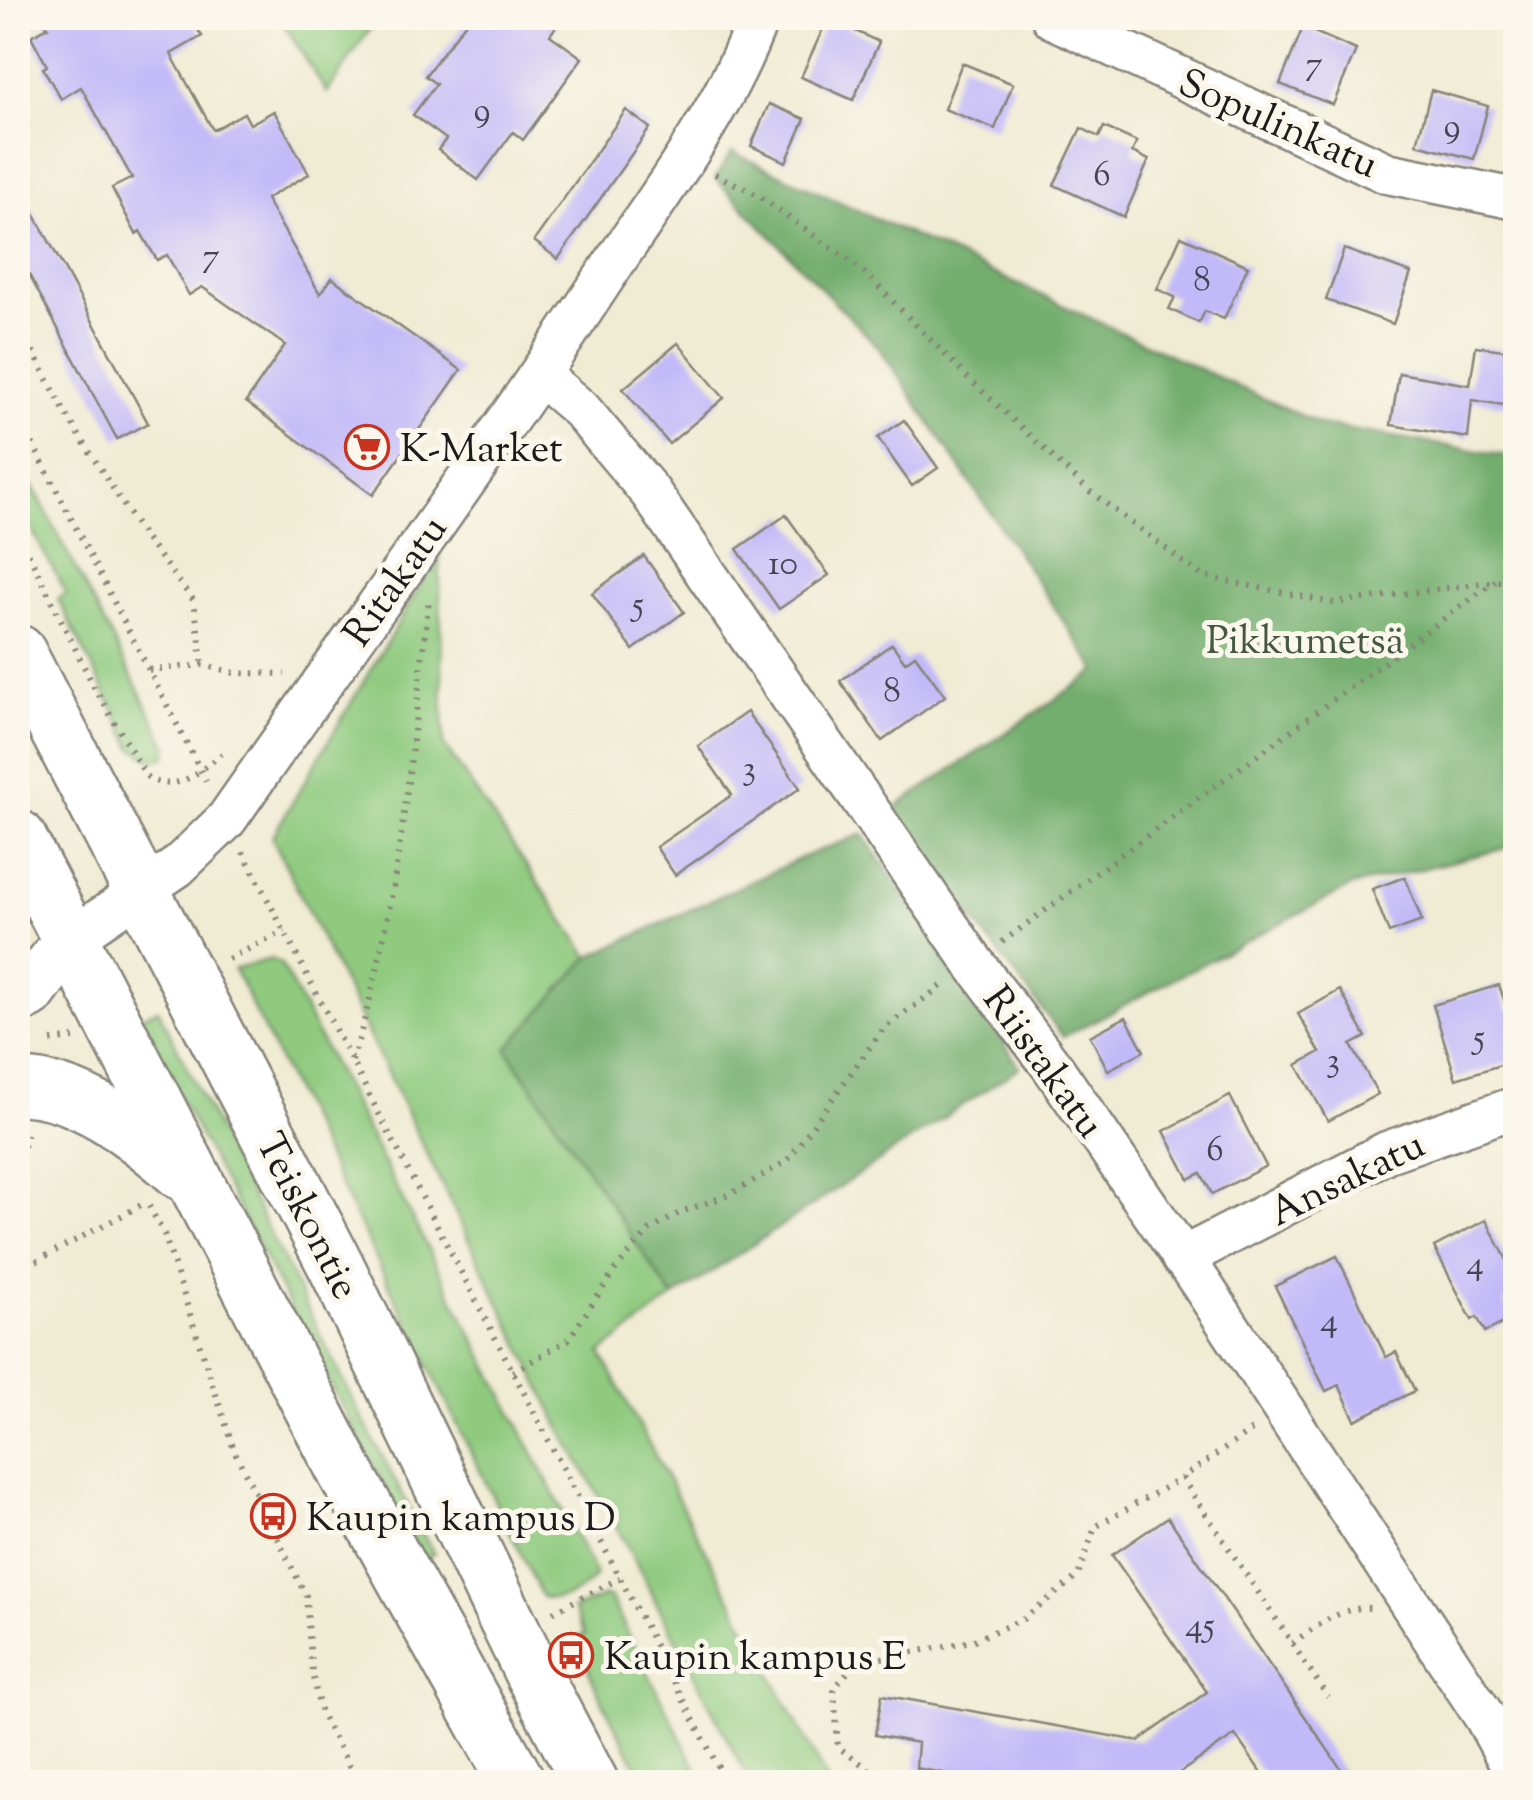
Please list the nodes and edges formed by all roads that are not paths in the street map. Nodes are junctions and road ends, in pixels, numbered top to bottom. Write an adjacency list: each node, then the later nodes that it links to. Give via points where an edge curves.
1 (758, 18): 4 (street, Ritakatu, via 683,158)
2 (1052, 18): 3 (street, Sopulinkatu, via 1387,173)
3 (1516, 199)
4 (540, 375): 7 (street, Ritakatu, via 226,820); 13 (street, Riistakatu, via 582,410 650,492)
5 (18, 653): 7 (highway, Teiskontie)
6 (18, 838): 8 (highway)
7 (142, 890): 8 (street, Ritakatu); 16 (highway, Teiskontie)
8 (43, 944): 9 (street, via 30,993); 12 (highway)
9 (18, 999)
10 (25, 1102): 12 (highway, via 46,1087 100,1112 155,1148)
11 (1516, 1107): 13 (street, Ansakatu, via 1387,1152)
12 (172, 1192): 15 (highway, via 347,1476)
13 (1182, 1258): 14 (street, Riistakatu)
14 (1515, 1772): 17 (street)
15 (517, 1782)
16 (590, 1782)
17 (1516, 1782)

